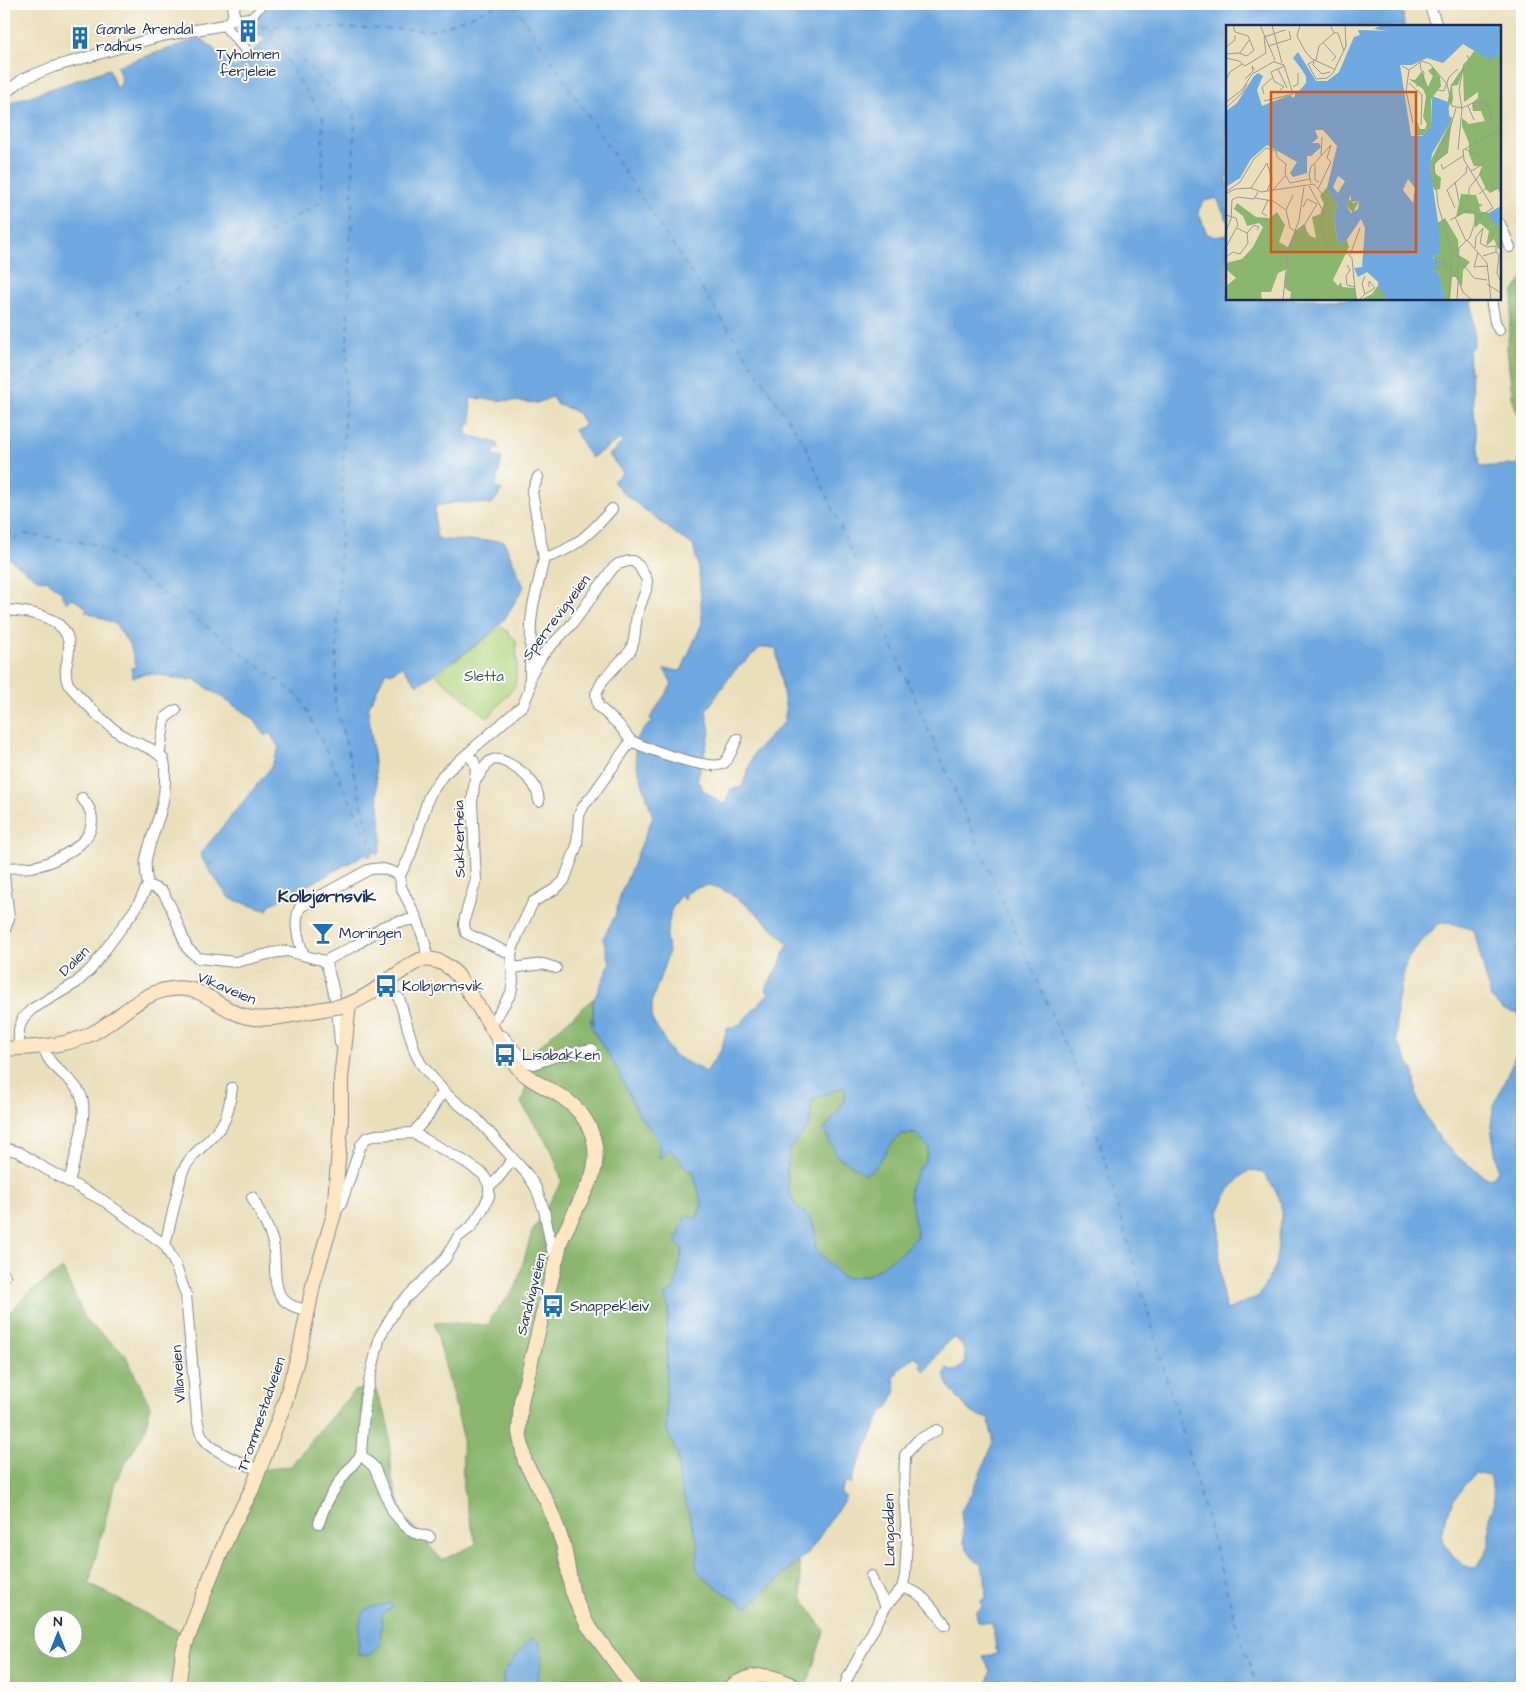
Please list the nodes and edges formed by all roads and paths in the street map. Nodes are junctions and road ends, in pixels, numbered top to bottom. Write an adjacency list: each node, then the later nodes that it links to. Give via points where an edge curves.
1 (234, 4): 4 (street)
2 (264, 4): 4 (street, via 252,16)
3 (1429, 4): 5 (street)
4 (229, 22): 6 (street); 7 (street, via 160,36 53,67 23,79)
5 (1437, 25)
6 (247, 51)
7 (4, 94)
8 (1501, 226): 9 (street)
9 (1510, 247)
10 (1491, 300): 11 (street)
11 (1499, 330)
12 (538, 477): 14 (street, via 532,492)
13 (612, 509): 14 (street, via 581,540 557,555)
14 (544, 558): 16 (street, via 532,614)
15 (4, 610): 20 (street, via 40,614 66,632 70,645 65,666 68,684 129,740)
16 (530, 676): 19 (street, Sperrevigveien, via 543,654 573,623 612,568 633,561 647,580 637,614 634,640 631,650 603,680 596,694 598,706); 21 (street, Sperrevigveien, via 529,691 523,705)
17 (176, 710): 20 (street, via 164,718)
18 (737, 739): 19 (street, Sperrevigveien, via 725,762 718,766)
19 (631, 741): 31 (street, via 579,815 576,845 564,881 533,902)
20 (157, 753): 28 (street, via 163,758 166,786 161,814 146,858)
21 (467, 755): 22 (street, Sukkerheia, via 474,761 476,769); 26 (street, Sperrevigveien, via 443,775 428,796 410,856)
22 (474, 783): 24 (street, Sukkerheia, via 490,761 496,759 530,779); 31 (street, Sukkerheia, via 476,880 464,925 466,933)
23 (82, 798): 25 (street, via 91,814 91,827 80,844 32,867)
24 (539, 801)
25 (4, 868)
26 (400, 875): 29 (street, via 401,887); 32 (street, via 385,868 368,870 300,908 297,937)
27 (4, 876): 30 (street, via 8,909)
28 (148, 885): 32 (street, via 163,892 187,948 198,958 236,962 272,952); 41 (street, Dalen, via 136,908 91,969 23,1018)
29 (417, 919): 33 (street); 34 (street, via 382,927)
30 (5, 928)
31 (511, 954): 35 (street)
32 (304, 955): 34 (street)
33 (427, 959): 38 (main road, Vikaveien, via 412,964); 39 (main road, Sandvigveien, via 440,961 452,969)
34 (325, 961): 44 (street, Trommestadveien, via 338,1014)
35 (513, 968): 36 (street, via 542,964); 39 (street, via 511,993)
36 (556, 968)
37 (399, 998): 46 (street, via 414,1052)
38 (346, 1005): 40 (main road, Vikaveien, bridge, via 259,1018 236,1013 195,990 168,989 148,995 84,1037); 44 (main road, Trommestadveien)
39 (491, 1022): 43 (street, via 524,1061 534,1064); 55 (main road, Sandvigveien, via 506,1052 521,1071 568,1102 584,1118 594,1141 597,1159 592,1177 561,1240)
40 (44, 1046): 41 (main road, Vikaveien); 50 (street, via 51,1062 77,1089 82,1099 83,1117)
41 (19, 1048): 42 (main road, Vikaveien)
42 (4, 1049)
43 (592, 1049)
44 (340, 1079): 53 (main road, Trommestadveien, via 341,1122)
45 (232, 1088): 54 (street, via 222,1124 186,1162)
46 (445, 1093): 47 (street); 49 (street, via 476,1118)
47 (413, 1133): 51 (street, via 482,1174); 53 (street, via 366,1138 341,1204)
48 (4, 1148): 50 (street, Villaveien, via 19,1152)
49 (513, 1159): 51 (street); 55 (street, via 536,1188)
50 (69, 1182): 54 (street, Villaveien, via 111,1206)
51 (489, 1185): 58 (street, via 489,1196 471,1227 458,1237 444,1259 397,1307 380,1336 365,1399)
52 (252, 1197): 56 (street, via 272,1241 275,1284 279,1293 289,1304)
53 (334, 1214): 56 (main road, Trommestadveien)
54 (165, 1245): 59 (street, Villaveien, via 186,1295 194,1393 202,1436 225,1454)
55 (557, 1258): 67 (main road, Sandvigveien, via 521,1402 520,1442 529,1470 557,1527 578,1606 587,1624)
56 (308, 1310): 59 (main road, Trommestadveien, via 286,1402)
57 (937, 1430): 63 (street, Langodden, via 918,1440 905,1455 907,1538)
58 (361, 1455): 60 (street, via 328,1498); 61 (street, via 374,1467 393,1512 403,1524 414,1533)
59 (260, 1470): 66 (main road, Trommestadveien, via 206,1586 182,1651)
60 (320, 1523)
61 (430, 1537)
62 (871, 1576): 64 (street)
63 (902, 1588): 64 (street, Langodden); 65 (street, via 911,1589 923,1598)
64 (886, 1606): 70 (street, Langodden)
65 (945, 1625)
66 (178, 1688)
67 (634, 1688)
68 (729, 1688): 69 (main road, via 745,1678 761,1676 778,1679)
69 (797, 1688)
70 (844, 1688)

